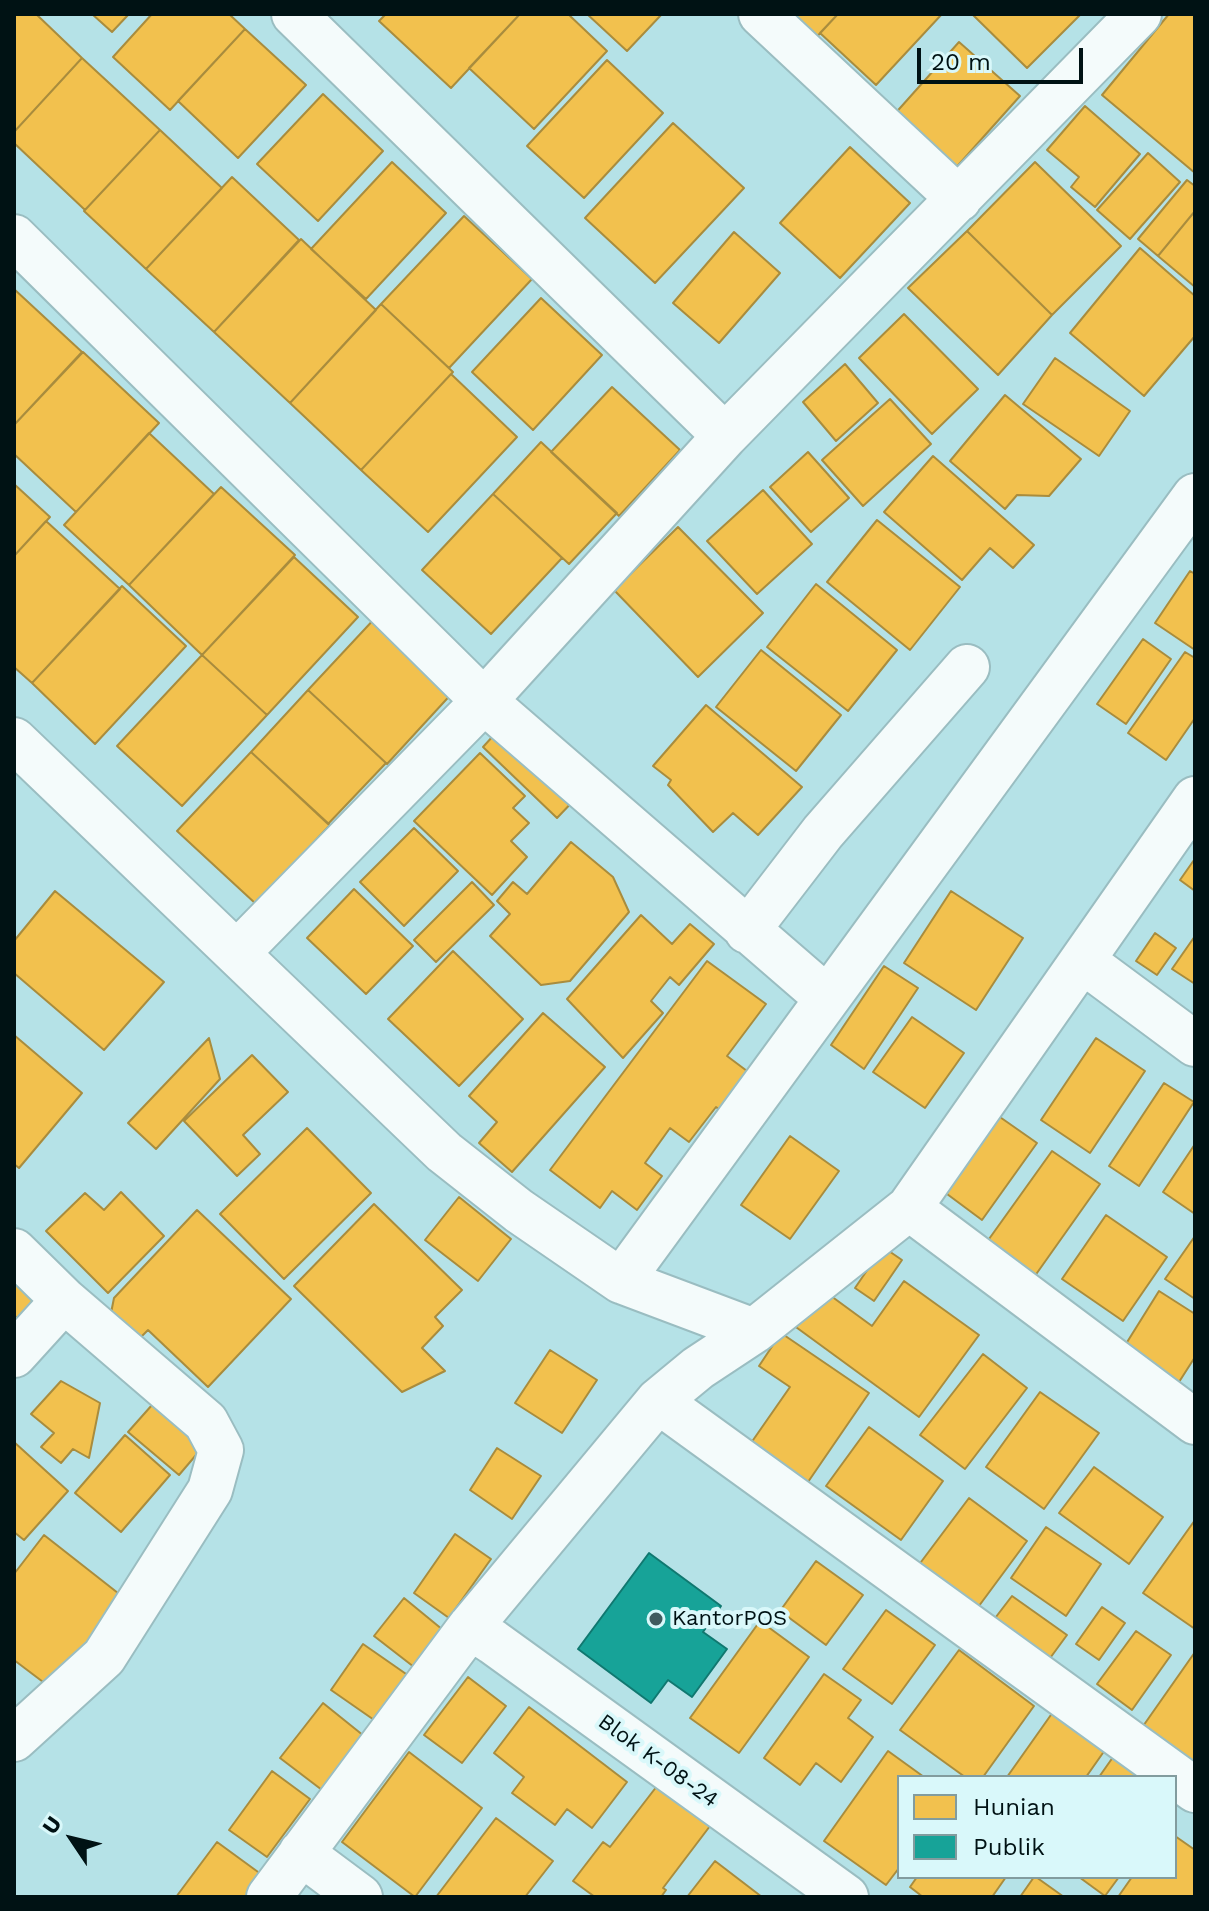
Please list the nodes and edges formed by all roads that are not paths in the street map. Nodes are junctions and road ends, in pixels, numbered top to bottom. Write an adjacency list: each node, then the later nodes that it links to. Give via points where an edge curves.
1 (294, 14): 6 (street)
2 (761, 14): 4 (street)
3 (1139, 14): 4 (street)
4 (959, 199): 6 (street)
5 (14, 237): 9 (street)
6 (725, 436): 9 (street)
7 (1195, 496): 15 (street)
8 (967, 667): 12 (street, via 823,832)
9 (484, 701): 12 (street); 13 (street)
10 (14, 740): 13 (street)
11 (1195, 799): 14 (street)
12 (747, 931): 15 (street)
13 (237, 953): 19 (street, via 444,1152)
14 (1083, 961): 16 (street); 17 (street)
15 (827, 998): 19 (street)
16 (1195, 1044)
17 (909, 1208): 21 (street); 24 (street)
18 (14, 1251): 20 (street)
19 (621, 1281): 21 (street)
20 (64, 1300): 22 (street); 26 (street, via 206,1422 221,1450 210,1490 104,1657)
21 (754, 1331): 23 (street)
22 (14, 1355)
23 (658, 1401): 25 (street); 27 (street)
24 (1195, 1422)
25 (470, 1627): 30 (street); 33 (street, Blok K-08-24)
26 (14, 1739)
27 (1174, 1775)
28 (1177, 1777): 29 (street)
29 (1195, 1790)
30 (301, 1853): 31 (street); 32 (street)
31 (269, 1897)
32 (360, 1897)
33 (846, 1897)

